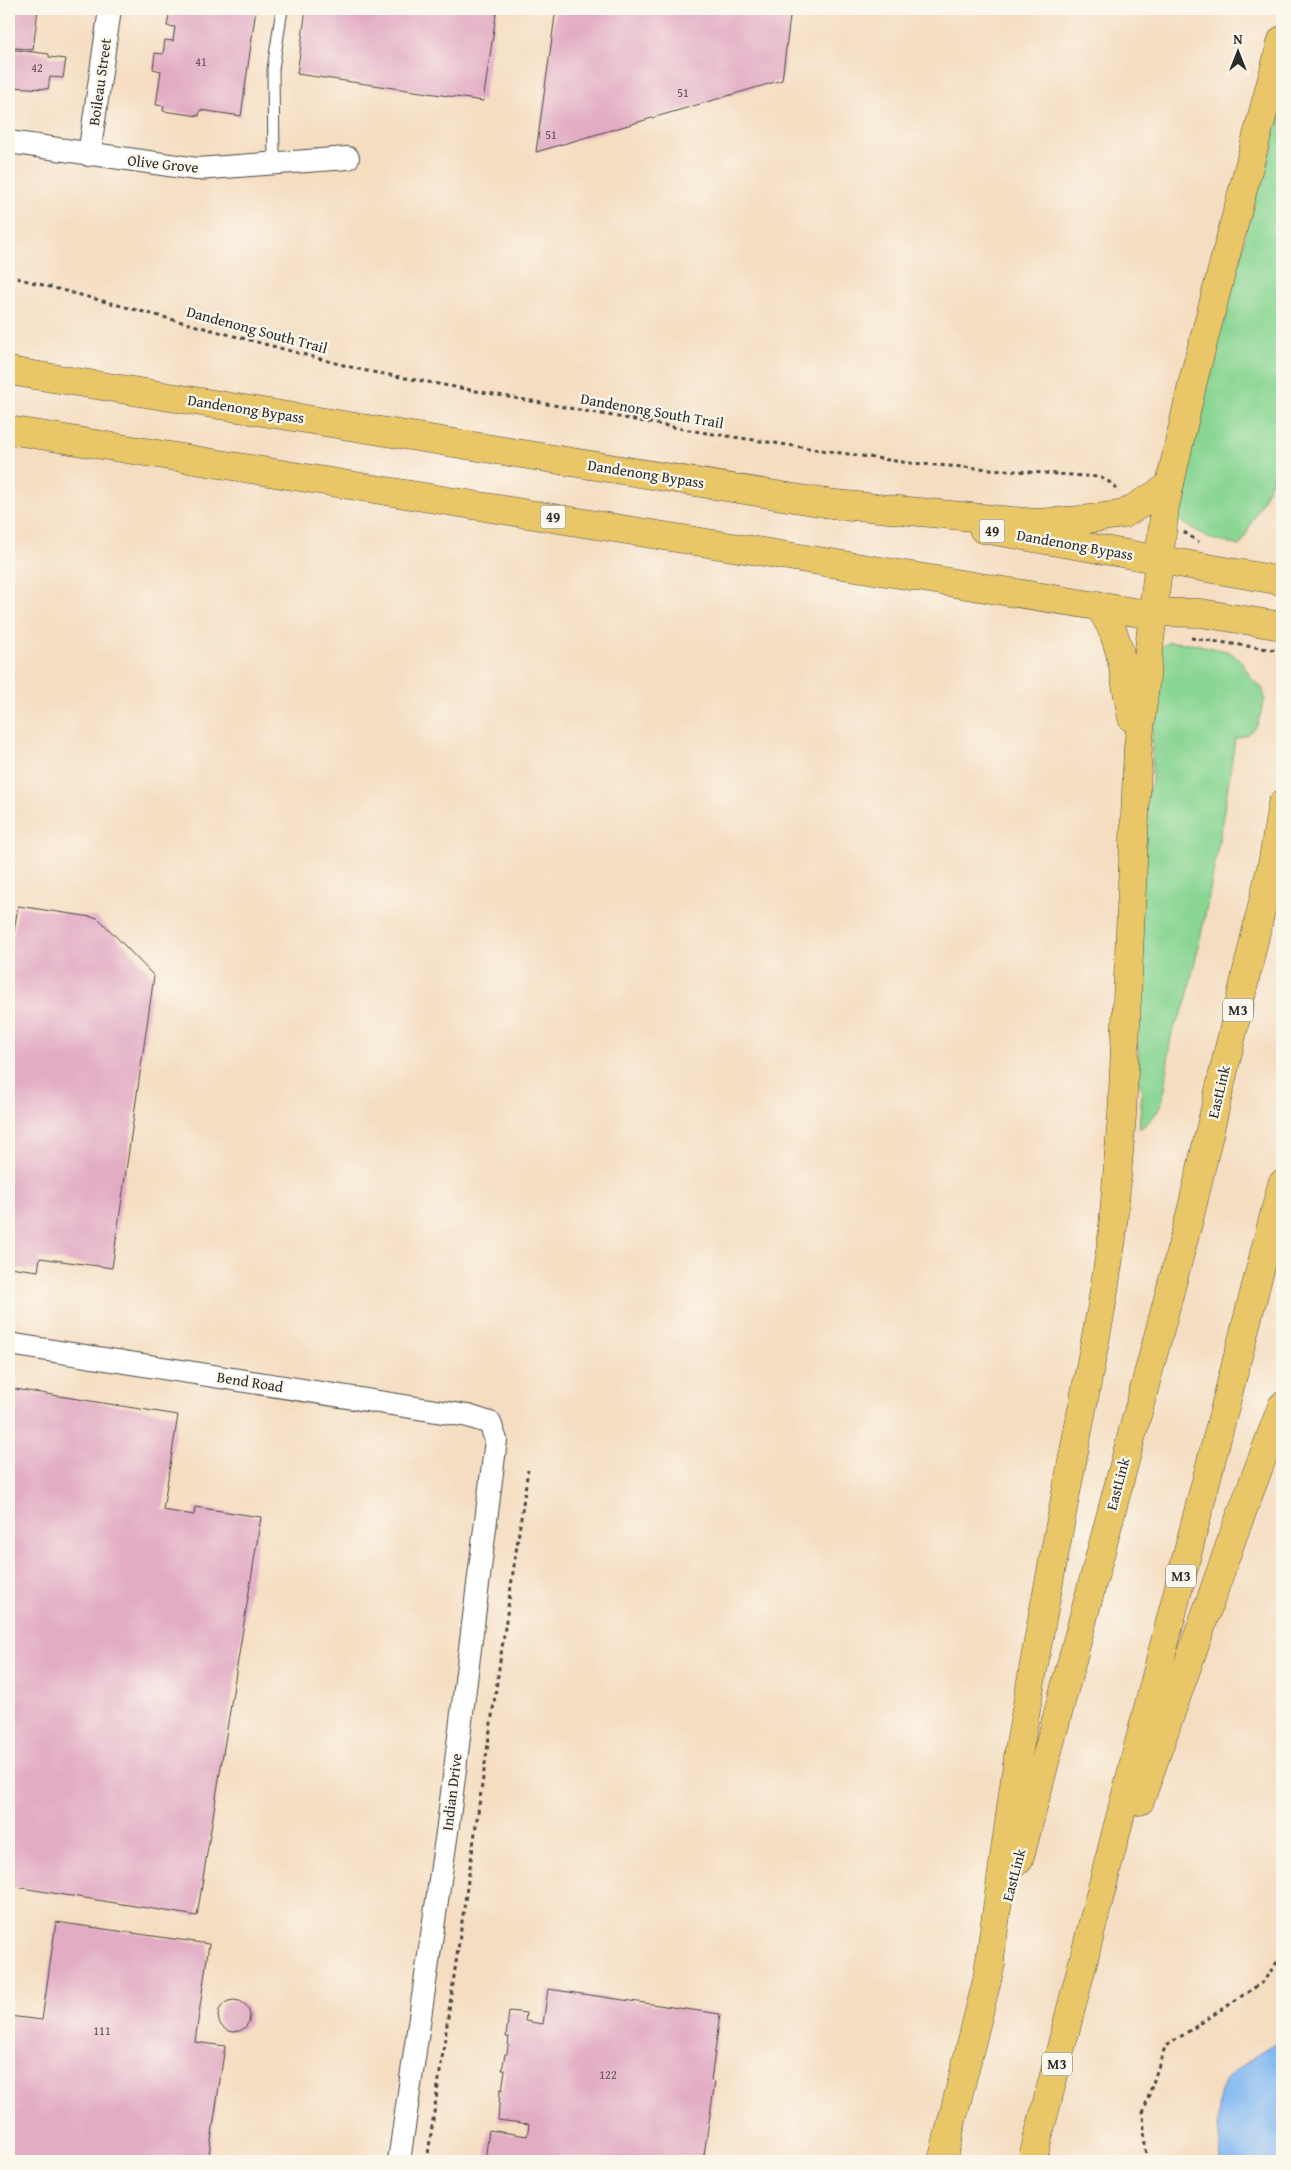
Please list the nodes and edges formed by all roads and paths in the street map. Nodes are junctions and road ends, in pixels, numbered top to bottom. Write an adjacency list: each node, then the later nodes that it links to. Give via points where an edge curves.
1 (110, 9): 5 (street, Boileau Street)
2 (282, 9): 7 (lane, via 273,69)
3 (1282, 40): 11 (highway)
4 (9, 142): 5 (street, Olive Grove)
5 (89, 155): 7 (street, Olive Grove, via 198,169)
6 (348, 158): 7 (street, Olive Grove)
7 (274, 163)
8 (9, 276): 13 (path, Dandenong South Trail, via 362,370 700,432 909,462 1098,477 1114,486)
9 (9, 371): 12 (highway, Dandenong Bypass / 49)
10 (9, 430): 18 (highway, 49)
11 (1168, 488): 13 (highway); 14 (highway)
12 (826, 503): 13 (highway, via 1035,523); 16 (highway, Dandenong Bypass / 49)
13 (1124, 514)
14 (1161, 531): 15 (path, via 1186,532); 16 (highway)
15 (1200, 543)
16 (1158, 560): 17 (highway, Dandenong Bypass / 49); 19 (highway)
17 (1272, 579)
18 (1097, 605): 19 (highway, 49); 24 (highway, via 1116,637)
19 (1153, 612): 21 (highway, 49, via 1200,613); 24 (highway)
20 (1282, 626): 21 (highway, 49)
21 (1254, 634): 22 (path); 23 (path)
22 (1183, 636)
23 (1282, 651)
24 (1138, 747): 33 (highway, via 1122,1115 1112,1238 1019,1750)
25 (1282, 804): 33 (highway, EastLink / M3, via 1274,859 1190,1216)
26 (1282, 1184): 32 (highway, M3)
27 (9, 1344): 29 (street, Bend Road, via 468,1416)
28 (1282, 1406): 32 (highway, via 1229,1545)
29 (490, 1423): 34 (street, Indian Drive, via 496,1440 449,1815)
30 (528, 1470): 35 (path)
31 (1282, 1955): 38 (path, via 1263,1982 1164,2047 1143,2113)
32 (1081, 1967): 37 (highway, M3)
33 (987, 1980): 36 (highway, EastLink / M3)
34 (399, 2161)
35 (427, 2161)
36 (942, 2161)
37 (1032, 2161)
38 (1146, 2161)

